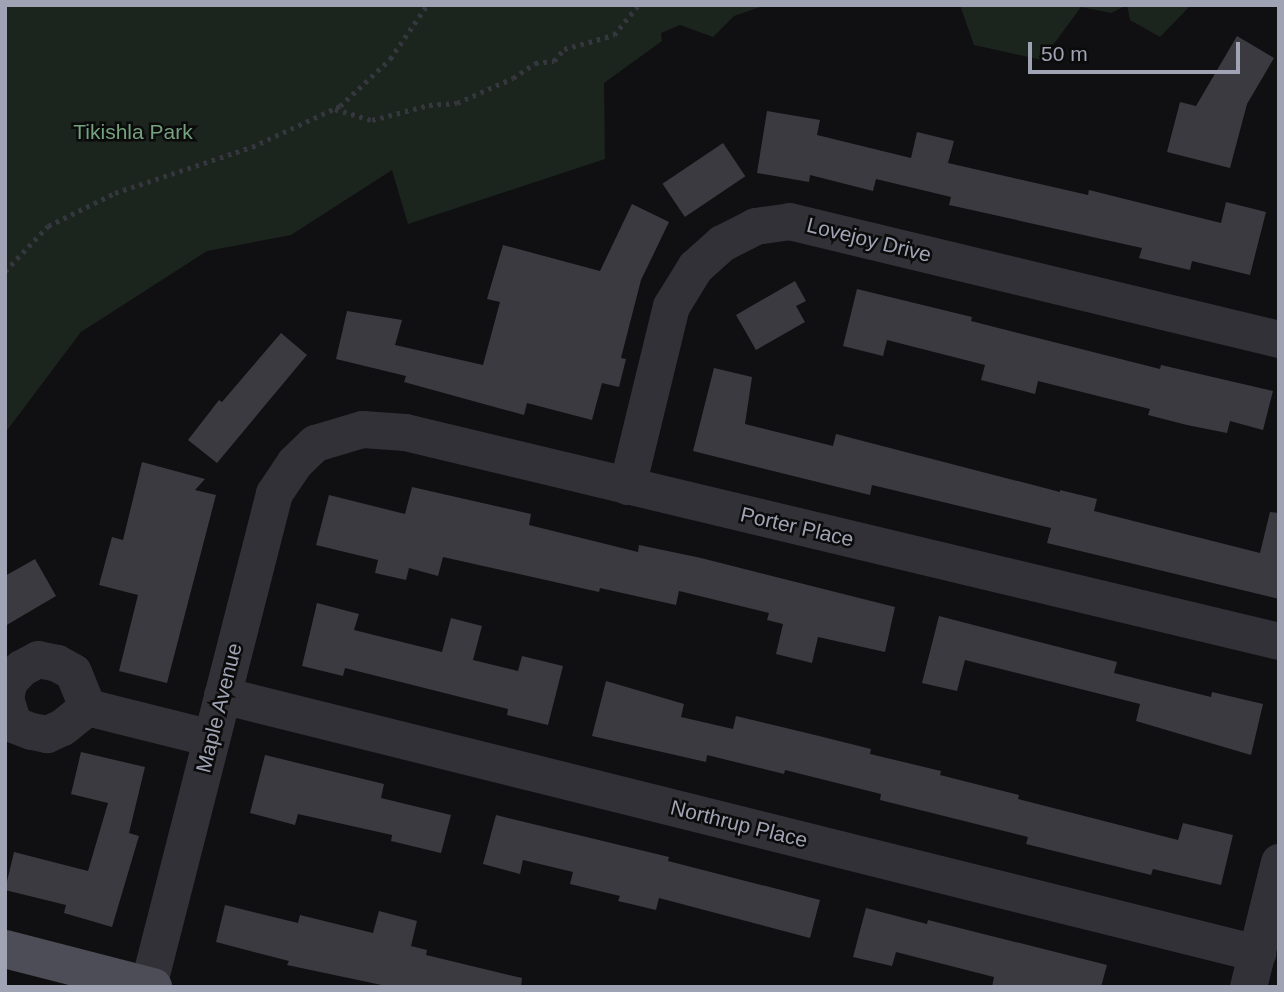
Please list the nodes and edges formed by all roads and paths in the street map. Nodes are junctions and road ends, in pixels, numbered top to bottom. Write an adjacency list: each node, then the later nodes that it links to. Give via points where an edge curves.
1 (427, 5): 3 (path, via 390,59)
2 (638, 5): 3 (path, via 614,35 564,49 554,61 535,63 457,103 429,105 372,120)
3 (334, 109): 4 (path, via 252,147 115,193 48,226)
4 (5, 271)
5 (1279, 339): 7 (street, Lovejoy Drive, via 789,221 755,226 722,243 695,267 671,306)
6 (315, 443): 7 (street, Porter Place, via 362,429 405,432); 9 (street, Maple Avenue, via 294,463 274,493)
7 (626, 486): 8 (street, Porter Place)
8 (1279, 641)
9 (222, 695): 11 (street, Maple Avenue); 14 (street, Northrup Place)
10 (87, 708): 11 (street)
11 (211, 738): 15 (street, Maple Avenue)
12 (1279, 862): 14 (street)
13 (5, 949): 15 (main road)
14 (1252, 970)
15 (150, 986)

